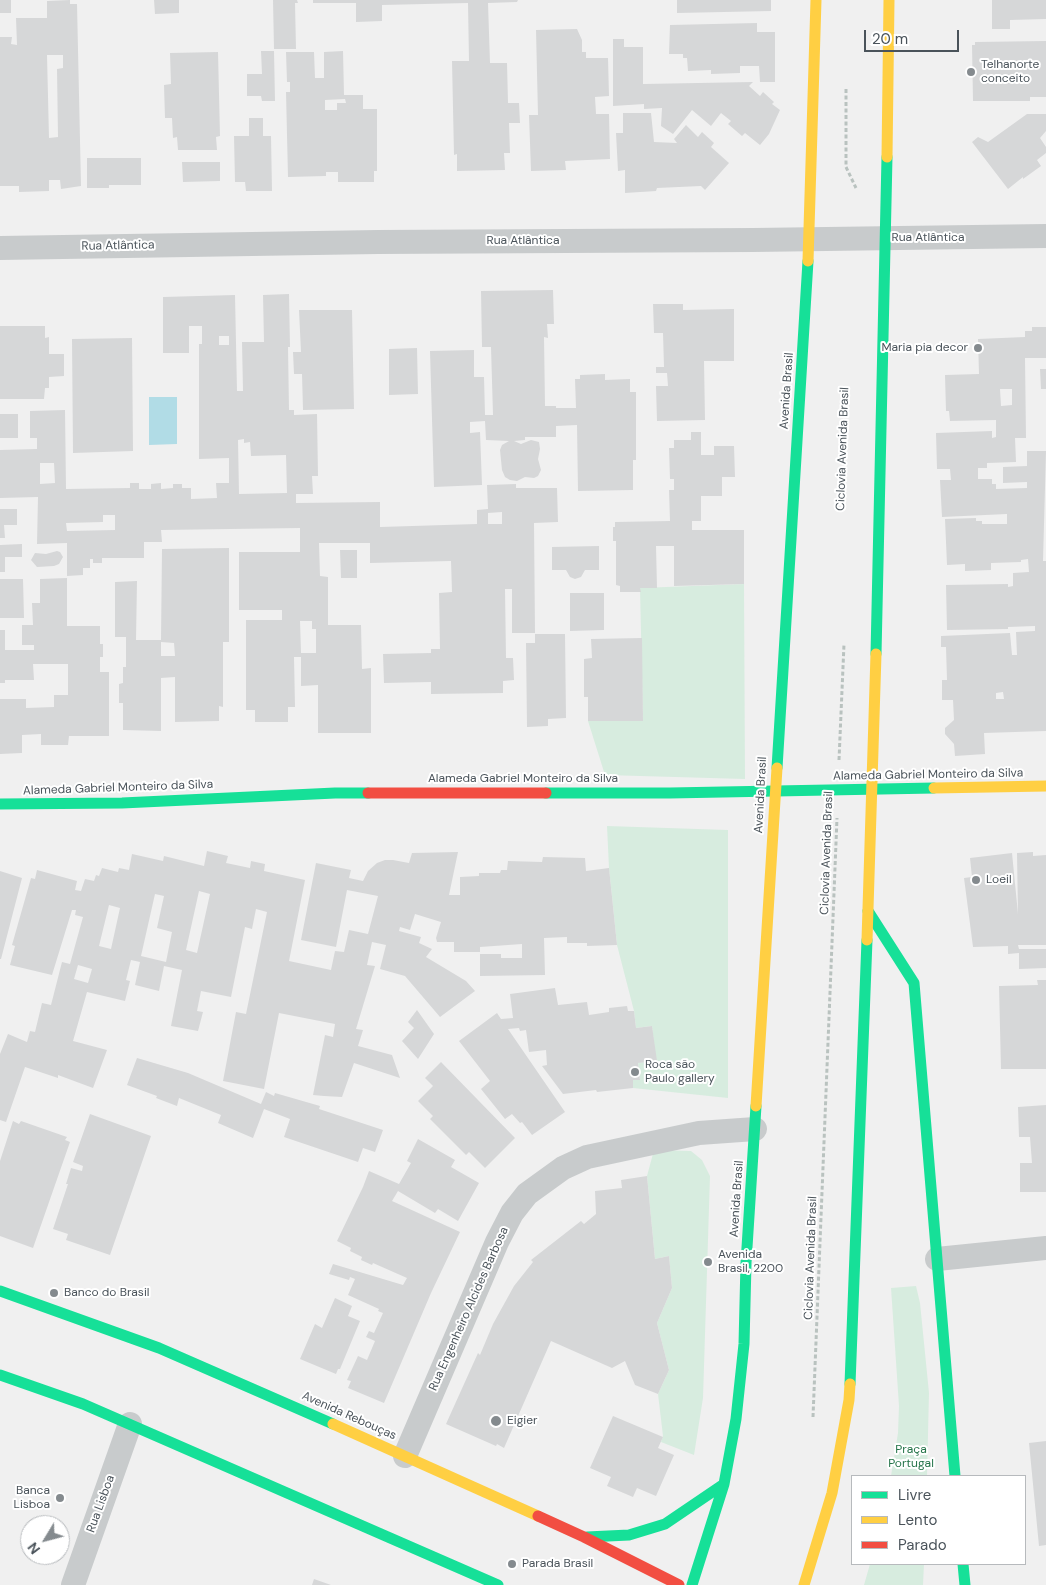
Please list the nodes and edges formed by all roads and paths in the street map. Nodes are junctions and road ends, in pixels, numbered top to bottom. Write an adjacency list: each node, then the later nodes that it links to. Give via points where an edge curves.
1 (816, 0): 7 (main road, Avenida Brasil)
2 (889, 0): 6 (main road)
3 (846, 88): 5 (path, via 846,167 859,196)
4 (1046, 236): 6 (street, Rua Atlântica)
5 (860, 238): 6 (street, Rua Atlântica); 7 (street, Rua Atlântica)
6 (886, 238): 12 (main road)
7 (808, 239): 8 (street, Rua Atlântica); 13 (main road, Avenida Brasil)
8 (0, 248)
9 (844, 636): 11 (path, Ciclovia Avenida Brasil)
10 (1046, 786): 12 (main road, Alameda Gabriel Monteiro da Silva)
11 (838, 790): 12 (main road, Alameda Gabriel Monteiro da Silva); 13 (main road, Alameda Gabriel Monteiro da Silva); 21 (path, Ciclovia Avenida Brasil)
12 (873, 790): 15 (main road)
13 (775, 792): 14 (main road, Alameda Gabriel Monteiro da Silva, via 335,793 122,803); 16 (main road, Avenida Brasil)
14 (0, 804)
15 (868, 911): 18 (main road, via 914,983); 32 (main road, via 849,1400 832,1493)
16 (755, 1129): 23 (street, Rua Engenheiro Alcides Barbosa, via 699,1133 587,1157 563,1168 527,1194 512,1213 497,1242); 25 (main road, Avenida Brasil, via 744,1344 736,1419)
17 (1046, 1248): 18 (street)
18 (937, 1259): 24 (main road)
19 (0, 1291): 23 (main road, Avenida Rebouças, via 159,1348)
20 (0, 1375): 22 (main road)
21 (813, 1420)
22 (130, 1424): 28 (street, Rua Lisboa); 29 (main road)
23 (405, 1456): 26 (main road, Avenida Rebouças)
24 (955, 1475)
25 (724, 1484): 26 (main road, via 665,1524 628,1535); 31 (main road, Avenida Brasil)
26 (584, 1537): 30 (main road, Avenida Rebouças)
27 (963, 1565): 33 (main road)
28 (73, 1585)
29 (498, 1585)
30 (679, 1585)
31 (692, 1585)
32 (804, 1585)
33 (964, 1585)

